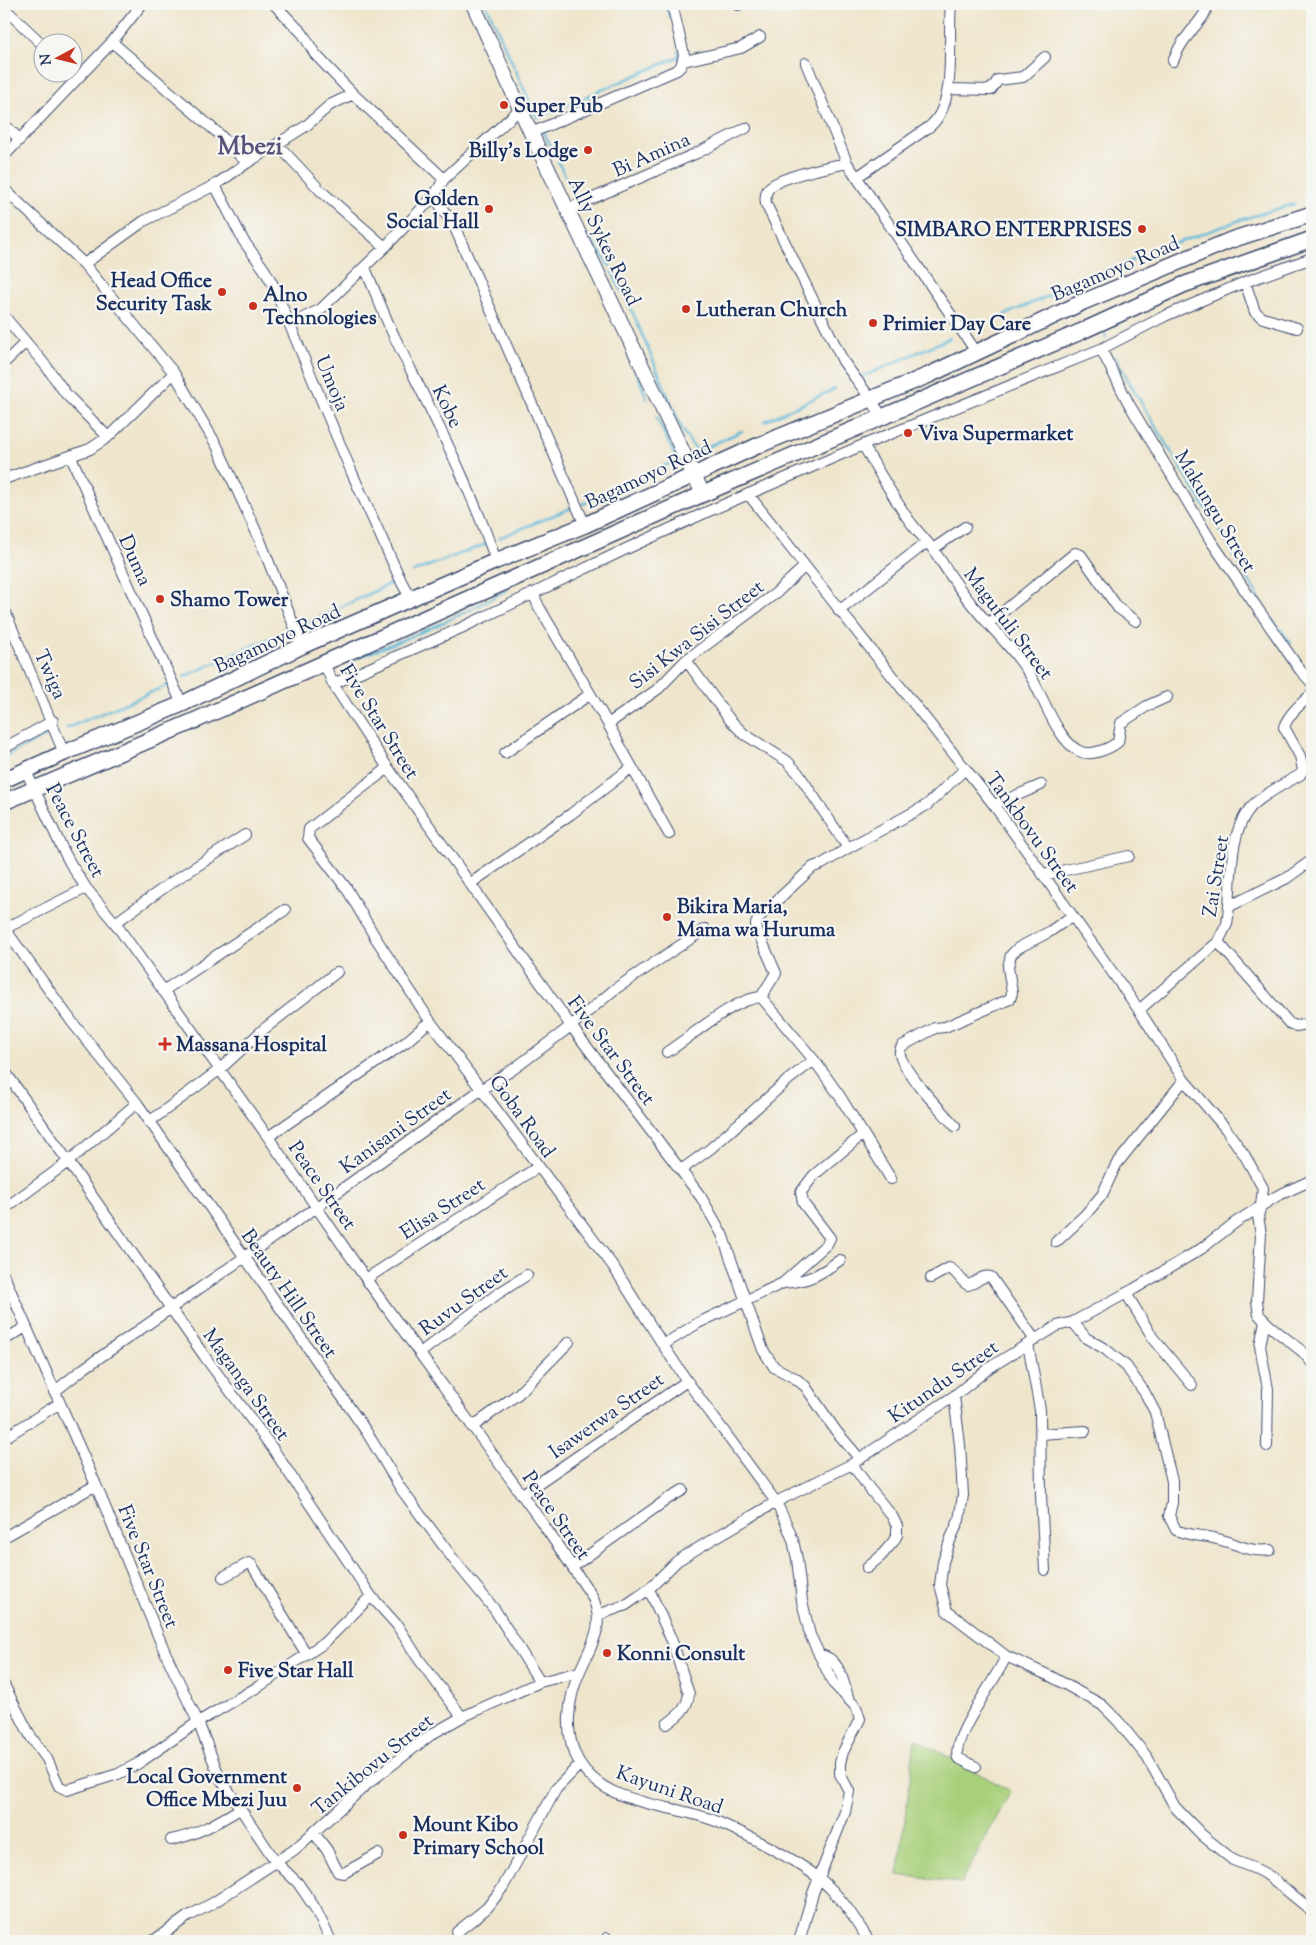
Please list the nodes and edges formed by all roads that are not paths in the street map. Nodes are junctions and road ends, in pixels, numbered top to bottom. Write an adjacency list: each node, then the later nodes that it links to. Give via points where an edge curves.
1 (473, 4): 19 (main road, Ally Sykes Road)
2 (672, 4): 12 (street)
3 (951, 4): 17 (street)
4 (1208, 4): 13 (street)
5 (278, 5): 18 (street, via 315,54)
6 (136, 6): 10 (street)
7 (4, 8): 8 (street)
8 (32, 35)
9 (760, 37): 12 (street, via 741,48)
10 (112, 42): 15 (street); 26 (street, via 219,134)
11 (1045, 57): 17 (street, via 1023,77 998,80 991,90)
12 (684, 60): 22 (street, via 677,70)
13 (1173, 61)
14 (806, 63): 27 (street)
15 (82, 69)
16 (69, 82): 23 (street)
17 (948, 89): 28 (street, via 943,109 935,122)
18 (353, 94): 24 (street, via 330,105); 29 (street)
19 (520, 109): 22 (main road, Ally Sykes Road); 29 (street)
20 (4, 124): 23 (street)
21 (746, 128): 33 (street, Bi Amina, via 697,154)
22 (531, 133): 33 (main road, Ally Sykes Road)
23 (19, 139): 25 (street)
24 (278, 145): 26 (street); 36 (street, via 321,190)
25 (4, 156)
26 (247, 163): 30 (street)
27 (847, 163): 28 (street); 49 (street, via 781,180 769,187 765,197 843,361)
28 (857, 177): 46 (street)
29 (444, 179): 32 (street)
30 (215, 185): 38 (street, via 144,221); 42 (street, Umoja, via 243,240 273,285)
31 (4, 189): 38 (street)
32 (434, 196): 36 (street); 60 (street, via 455,228)
33 (568, 209): 55 (main road, Ally Sykes Road)
34 (1312, 214): 46 (highway, Bagamoyo Road, via 1231,240 1083,302)
35 (1312, 238): 50 (highway, Bagamoyo Road, via 1271,252)
36 (385, 247): 39 (street)
37 (1312, 258): 40 (street)
38 (84, 264): 48 (street)
39 (365, 268): 42 (street, via 321,309); 63 (street, Kobe, via 455,461)
40 (1244, 282): 43 (street, via 1255,312 1263,318); 45 (street, via 1165,316)
41 (4, 316): 44 (street)
42 (291, 324): 66 (street, Umoja, via 352,473)
43 (1297, 328)
44 (26, 342): 47 (street); 51 (street, via 66,394)
45 (1101, 349): 52 (street); 75 (street, Makungu Street, via 1129,404 1211,541)
46 (977, 353): 49 (highway, Bagamoyo Road)
47 (4, 363)
48 (174, 373): 51 (street); 71 (street, via 218,446)
49 (872, 398): 50 (street); 55 (highway, Bagamoyo Road)
50 (882, 417): 54 (highway, Bagamoyo Road)
51 (108, 436): 53 (street)
52 (863, 445): 57 (street); 62 (street, Magufuli Street, via 908,518)
53 (71, 457): 56 (street); 79 (street, Duma)
54 (770, 467): 57 (street); 58 (highway, Bagamoyo Road)
55 (695, 475): 58 (main road, Ally Sykes Road); 60 (highway, Bagamoyo Road)
56 (4, 479)
57 (778, 482): 59 (street)
58 (703, 494): 73 (highway, Bagamoyo Road)
59 (748, 494): 64 (street, Tankbovu Street); 65 (street)
60 (585, 525): 63 (highway, Bagamoyo Road)
61 (965, 527): 62 (street)
62 (930, 546): 68 (street); 70 (street, Magufuli Street)
63 (496, 561): 66 (highway, Bagamoyo Road)
64 (804, 567): 68 (street, Tankbovu Street); 72 (street, Sisi Kwa Sisi Street, via 776,593)
65 (533, 593): 74 (street); 77 (street)
66 (411, 599): 71 (highway, Bagamoyo Road)
67 (4, 610): 80 (street, Twiga)
68 (839, 611): 87 (street, Tankbovu Street)
69 (1136, 621): 70 (street, via 1118,608 1081,555 1075,553)
70 (988, 624): 78 (street, Magufuli Street, via 1029,673 1059,728 1079,751 1093,752 1113,746 1118,742 1121,723)
71 (302, 646): 79 (highway, Bagamoyo Road)
72 (686, 660): 81 (street, Sisi Kwa Sisi Street, via 658,688); 96 (street, via 730,720 744,734 787,761 798,773)
73 (324, 663): 74 (street, Five Star Street); 91 (highway, Bagamoyo Road)
74 (333, 684): 86 (street, Five Star Street)
75 (1312, 684)
76 (1312, 694): 102 (street, Zai Street, via 1300,704 1284,727 1304,770 1252,807 1245,818 1235,843)
77 (589, 695): 81 (street); 84 (street)
78 (1167, 697)
79 (182, 704): 83 (highway, Bagamoyo Road)
80 (52, 721): 82 (street); 83 (street, Twiga)
81 (608, 724): 85 (street)
82 (4, 748)
83 (64, 752): 88 (highway, Bagamoyo Road)
84 (505, 753)
85 (632, 767): 94 (street); 100 (street)
86 (388, 768): 100 (street, Five Star Street); 113 (street, Goba Road, via 309,829 308,838 347,890)
87 (965, 769): 93 (street, Tankbovu Street); 96 (street, via 927,805)
88 (26, 771): 89 (highway, Bagamoyo Road); 91 (street, Peace Street)
89 (4, 780)
90 (1041, 785): 93 (street)
91 (34, 789): 92 (highway, Bagamoyo Road); 101 (street, Peace Street, via 70,863)
92 (4, 802)
93 (994, 805): 99 (street, Tankbovu Street)
94 (669, 834)
95 (245, 835): 105 (street)
96 (848, 848): 111 (street, via 813,867 759,917 757,930 776,973)
97 (1129, 856): 99 (street)
98 (1312, 860): 102 (street, via 1286,878)
99 (1043, 875): 104 (street, Tankbovu Street)
100 (471, 884): 115 (street, Five Star Street)
101 (86, 888): 105 (street, Peace Street); 106 (street)
102 (1230, 906): 108 (street, Zai Street, via 1227,924)
103 (284, 910): 110 (street)
104 (1072, 916): 112 (street, Tankbovu Street); 124 (street, via 1011,955 1008,967 1010,999 946,1027 935,1028 900,1050 904,1064)
105 (115, 923): 110 (street, Peace Street)
106 (4, 929): 122 (street, Beauty Hill Street)
107 (705, 929): 115 (street, Kanisani Street, via 615,989)
108 (1218, 942): 112 (street, Zai Street); 114 (street, via 1289,1023 1296,1026)
109 (337, 972): 119 (street, via 264,1029)
110 (163, 991): 119 (street, Peace Street)
111 (761, 998): 116 (street, via 741,1004); 117 (street)
112 (1139, 1010): 120 (street, Tankbovu Street)
113 (430, 1022): 121 (street, Goba Road); 126 (street)
114 (1312, 1023)
115 (570, 1026): 121 (street, Kanisani Street); 129 (street, Five Star Street)
116 (667, 1052)
117 (814, 1060): 125 (street); 129 (street)
118 (4, 1070): 127 (street, Maganga Street)
119 (219, 1070): 123 (street); 126 (street, Peace Street)
120 (1184, 1080): 132 (street, Tankbovu Street, via 1245,1156 1263,1188); 135 (street, via 1116,1165 1102,1195)
121 (482, 1089): 128 (street, Goba Road); 133 (street, Kanisani Street)
122 (137, 1103): 123 (street, Beauty Hill Street); 127 (street)
123 (149, 1122): 136 (street, Beauty Hill Street)
124 (955, 1126)
125 (862, 1135): 130 (street); 142 (street, via 814,1175 801,1192 803,1203 830,1240)
126 (268, 1137): 133 (street, Peace Street)
127 (68, 1162): 134 (street); 145 (street, Maganga Street)
128 (538, 1167): 141 (street, Elisa Street); 152 (street, Goba Road, via 613,1266)
129 (681, 1170): 144 (street, Five Star Street, via 722,1234)
130 (891, 1179)
131 (1312, 1180): 132 (street, Kitundu Street)
132 (1261, 1206): 143 (street, Kitundu Street, via 1201,1249); 146 (street, Tankbovu Street, via 1258,1216 1261,1234 1257,1308)
133 (317, 1207): 136 (street, Kanisani Street); 141 (street, Peace Street)
134 (4, 1209)
135 (1056, 1242)
136 (243, 1257): 145 (street, Kanisani Street); 184 (street, Beauty Hill Street, via 366,1431 401,1489 495,1610)
137 (840, 1260): 142 (street, via 817,1276)
138 (527, 1275): 153 (street, Ruvu Street)
139 (4, 1276): 148 (street, Five Star Street)
140 (931, 1278): 151 (street, via 949,1268 968,1285 987,1276 992,1277)
141 (366, 1279): 153 (street, Peace Street)
142 (783, 1283): 144 (street)
143 (1126, 1293): 147 (street, Kitundu Street); 156 (street, via 1153,1338)
144 (744, 1300): 152 (street); 165 (street, Five Star Street, via 763,1350 774,1367 804,1386)
145 (172, 1307): 157 (street, Kanisani Street); 179 (street, Maganga Street, via 273,1449)
146 (1265, 1321): 154 (street); 164 (street, via 1260,1346 1268,1388)
147 (1073, 1322): 151 (street, Kitundu Street, via 1057,1326); 171 (street, via 1086,1338 1126,1366 1155,1412 1172,1481 1169,1516 1176,1530 1225,1540 1256,1552)
148 (26, 1327): 149 (street); 157 (street, Five Star Street)
149 (4, 1340)
150 (570, 1342): 160 (street, via 518,1394)
151 (1031, 1342): 158 (street, Kitundu Street, via 989,1368); 162 (street)
152 (662, 1346): 155 (street, Goba Road)
153 (420, 1353): 160 (street, Peace Street)
154 (1312, 1363)
155 (687, 1381): 168 (street, Isawerwa Street); 169 (street, Goba Road)
156 (1192, 1386)
157 (54, 1392): 159 (street, Five Star Street)
158 (954, 1396): 165 (street, Kitundu Street); 182 (street, via 963,1495 943,1562 940,1585 947,1610)
159 (60, 1402): 163 (street); 166 (street, Five Star Street)
160 (472, 1427): 168 (street, Peace Street)
161 (1085, 1431): 162 (street)
162 (1041, 1434): 176 (street)
163 (4, 1438)
164 (1267, 1446)
165 (856, 1461): 169 (street, Kitundu Street); 172 (street, Five Star Street, via 869,1488 897,1526 897,1535)
166 (96, 1486): 170 (street); 187 (street, Five Star Street, via 164,1650)
167 (683, 1490): 174 (street)
168 (521, 1495): 174 (street, Peace Street)
169 (776, 1502): 178 (street, Kitundu Street, via 677,1561); 196 (street, Goba Road, via 793,1540 805,1620 833,1682 856,1707 860,1719 840,1763 840,1774 848,1796 840,1829)
170 (8, 1534)
171 (1270, 1550)
172 (881, 1556): 173 (street); 175 (street, Five Star Street)
173 (888, 1566)
174 (572, 1567): 180 (street, Peace Street, via 592,1596)
175 (867, 1568)
176 (1045, 1570)
177 (223, 1577): 181 (street, via 242,1565 252,1565)
178 (650, 1589): 180 (street, Kitundu Street, via 626,1605); 188 (street, via 672,1641 689,1694 683,1712)
179 (370, 1596): 181 (street, via 324,1644); 186 (street, Maganga Street, via 397,1625)
180 (598, 1615): 183 (street, Kayuni Road, via 592,1646)
181 (307, 1655): 187 (street)
182 (1006, 1656): 190 (street, via 975,1708 957,1748 958,1758); 197 (street, via 1102,1705 1147,1757 1175,1807 1202,1835 1233,1860 1256,1869 1279,1884)
183 (579, 1672): 184 (street, Tankibovu Street); 189 (street, Kayuni Road, via 569,1720 572,1748)
184 (540, 1682): 186 (street, Tankibovu Street)
185 (4, 1686): 187 (street, via 59,1786 67,1790 93,1783 139,1763)
186 (462, 1716): 192 (street, Tankibovu Street, via 432,1734 366,1785)
187 (198, 1722): 191 (street, Five Star Street, via 220,1778)
188 (668, 1724)
189 (580, 1764): 196 (street, Kayuni Road, via 611,1791 718,1822 786,1857); 200 (street, via 556,1789 503,1887 487,1908 457,1932)
190 (976, 1767)
191 (240, 1809): 193 (street, via 211,1826); 195 (street, Five Star Street)
192 (314, 1833): 194 (street, via 338,1872 344,1873); 195 (street, Tankibovu Street)
193 (171, 1840)
194 (378, 1854)
195 (276, 1862): 198 (street, Tankibovu Street); 199 (street, Five Star Street, via 298,1883)
196 (820, 1879): 201 (street); 202 (street, Kayuni Road, via 846,1906)
197 (1312, 1911)
198 (153, 1941)
199 (331, 1941)
200 (458, 1941)
201 (800, 1941)
202 (869, 1941)

